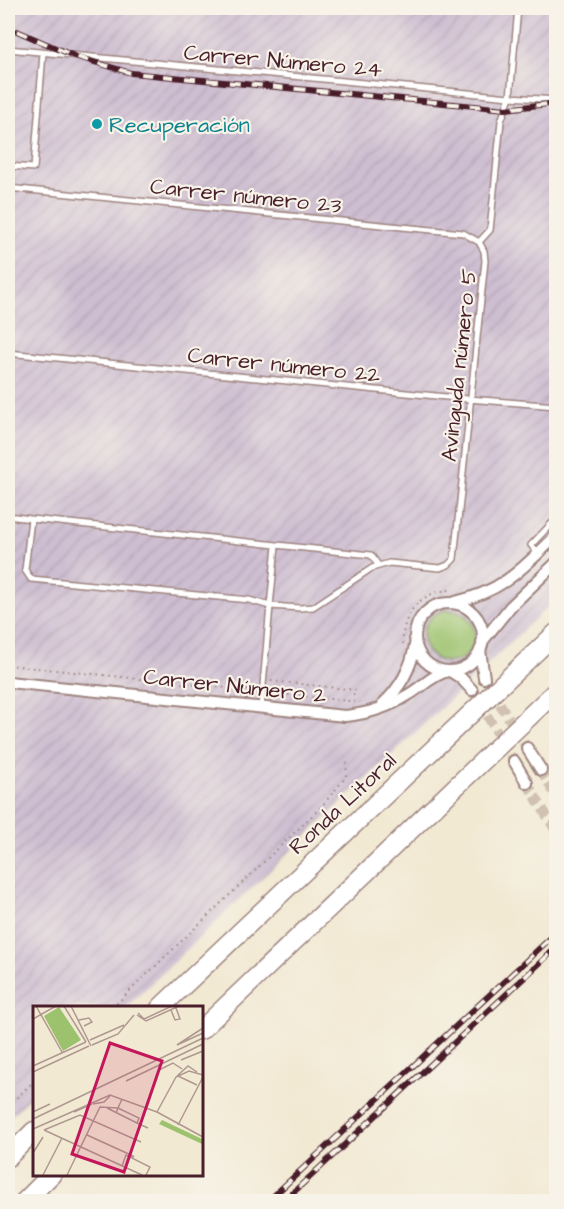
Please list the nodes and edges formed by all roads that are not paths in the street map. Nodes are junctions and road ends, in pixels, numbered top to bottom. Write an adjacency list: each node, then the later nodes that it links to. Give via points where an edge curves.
1 (518, 8): 4 (lane, Avinguda número 5)
2 (8, 49): 3 (lane, Carrer Número 24)
3 (43, 53): 4 (lane, Carrer Número 24); 6 (lane, via 34,168)
4 (510, 97): 5 (lane, Carrer Número 24); 8 (lane, Avinguda número 5, via 501,121 490,230)
5 (556, 100)
6 (8, 166)
7 (8, 188): 8 (lane, Carrer número 23, via 457,233)
8 (479, 242): 10 (lane, Avinguda número 5, via 485,261)
9 (8, 353): 10 (lane, Carrer número 22)
10 (471, 399): 11 (lane, Carrer número 22); 19 (lane, Avinguda número 5, via 451,562 440,568)
11 (556, 406)
12 (8, 516): 13 (lane)
13 (31, 519): 16 (lane); 21 (lane, via 25,570 31,579 249,600)
14 (556, 519): 17 (lane, via 531,545)
15 (556, 536): 17 (street)
16 (276, 546): 19 (lane, via 371,555); 21 (lane)
17 (538, 554): 20 (street, via 504,584)
18 (556, 563): 24 (street, via 510,607)
19 (378, 565): 21 (lane, via 319,604 307,608)
20 (452, 603): 23 (street, via 442,603 424,614 418,622); 24 (street, via 476,616 482,631)
21 (270, 606): 30 (lane)
22 (556, 633): 36 (highway, Ronda Litoral)
23 (415, 643): 25 (street, via 425,661); 31 (street, via 404,678)
24 (481, 646): 25 (street, via 472,661); 26 (street)
25 (449, 671): 28 (street); 31 (street, Carrer Número 2, via 435,675 408,695)
26 (484, 678)
27 (8, 682): 30 (street, Carrer Número 2)
28 (472, 690)
29 (556, 691): 37 (highway)
30 (261, 708): 31 (street, Carrer Número 2, via 345,716)
31 (379, 709)
32 (527, 748): 34 (street)
33 (513, 761): 35 (street)
34 (541, 770)
35 (527, 783)
36 (162, 1006)
37 (202, 1029)
38 (33, 1132): 39 (highway)
39 (8, 1157)
40 (50, 1176): 41 (highway)
41 (24, 1202)

